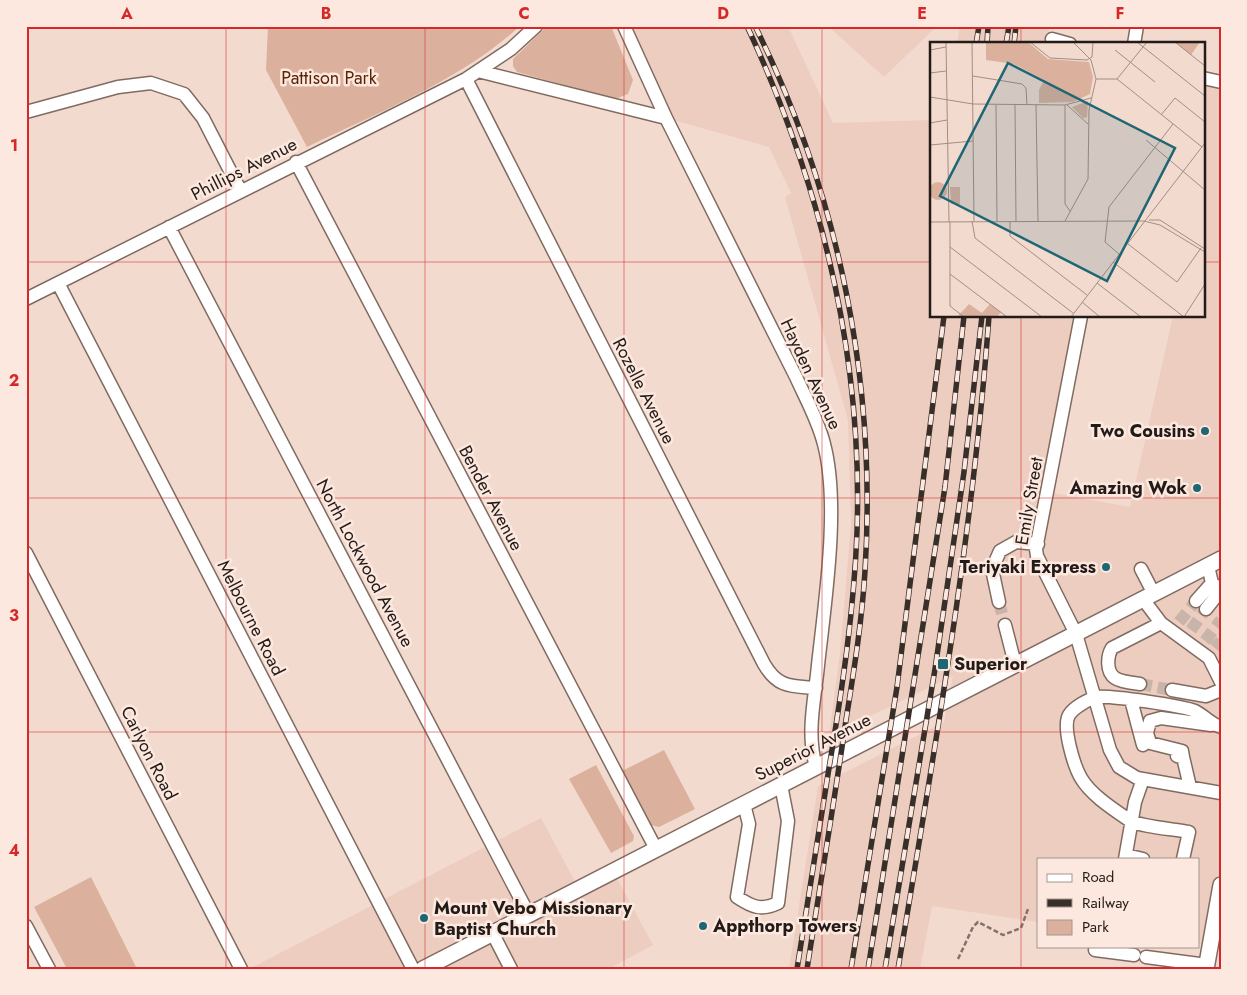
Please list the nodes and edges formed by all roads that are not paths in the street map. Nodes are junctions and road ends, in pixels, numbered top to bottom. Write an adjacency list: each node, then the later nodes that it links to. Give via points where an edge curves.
1 (536, 26): 7 (street, Phillips Avenue)
2 (624, 26): 12 (street, Hayden Avenue)
3 (1137, 26): 6 (street)
4 (1052, 39): 5 (street)
5 (1063, 42)
6 (1134, 42)
7 (478, 72): 9 (street, Phillips Avenue); 12 (street)
8 (1204, 78): 10 (street)
9 (466, 79): 13 (street, Phillips Avenue); 34 (street, Rozelle Avenue, via 764,664 778,682)
10 (1221, 82)
11 (26, 112): 14 (street, via 118,87 151,83 184,94 203,118)
12 (666, 118): 34 (street, Hayden Avenue, via 796,377 824,445 831,515)
13 (296, 162): 14 (street, Phillips Avenue); 48 (street, Bender Avenue)
14 (240, 190): 15 (street, Phillips Avenue)
15 (169, 227): 16 (street, Phillips Avenue); 52 (street, North Lockwood Avenue)
16 (58, 284): 17 (street, Phillips Avenue); 59 (street, Melbourne Road)
17 (26, 299)
18 (1081, 318): 19 (street, Emily Street)
19 (1038, 544): 26 (street, via 1016,542 1000,551 992,569); 30 (street, Emily Street, via 1037,556)
20 (26, 553): 23 (street, Carlyon Road)
21 (1214, 563): 24 (street); 25 (main road, Superior Avenue)
22 (1141, 569): 25 (street)
23 (30, 571): 58 (street, Carlyon Road)
24 (1218, 587): 27 (street)
25 (1149, 596): 28 (street); 30 (main road, Superior Avenue)
26 (999, 602)
27 (1201, 605)
28 (1161, 623): 32 (street, via 1176,627 1207,649); 33 (street, via 1108,653 1110,672 1116,679)
29 (1005, 625): 31 (street)
30 (1076, 634): 31 (main road, Superior Avenue); 37 (street, Emily Street)
31 (1015, 664): 41 (main road, Superior Avenue)
32 (1221, 682)
33 (1140, 684)
34 (816, 688): 41 (street, Hayden Avenue, via 810,727)
35 (1172, 690): 36 (street, via 1206,696)
36 (1221, 690)
37 (1096, 697): 38 (street); 42 (street, Emily Street, via 1110,750 1119,767); 47 (street, via 1074,709 1068,717 1073,757 1081,778 1097,796)
38 (1131, 700): 39 (street, via 1195,711); 40 (street, via 1144,750)
39 (1217, 726): 40 (street, via 1162,718 1150,721 1147,733 1150,743 1182,751)
40 (1183, 757): 44 (street)
41 (816, 767): 43 (main road, Superior Avenue)
42 (1143, 779): 44 (street); 47 (street)
43 (781, 785): 46 (main road, Superior Avenue); 46 (street, via 788,821 778,903 766,908 747,904 737,897 749,824)
44 (1190, 787): 45 (street)
45 (1221, 793)
46 (744, 804): 48 (main road, Superior Avenue)
47 (1131, 821): 49 (street); 50 (street, via 1189,832)
48 (656, 849): 52 (main road, Superior Avenue)
49 (1126, 857)
50 (1184, 858)
51 (1221, 885): 56 (main road)
52 (529, 914): 54 (main road, Superior Avenue)
53 (26, 926): 57 (street)
54 (493, 934): 60 (main road, Superior Avenue); 61 (street)
55 (1095, 950): 56 (street)
56 (1207, 967)
57 (49, 969)
58 (241, 969)
59 (413, 969)
60 (423, 969)
61 (511, 969)

